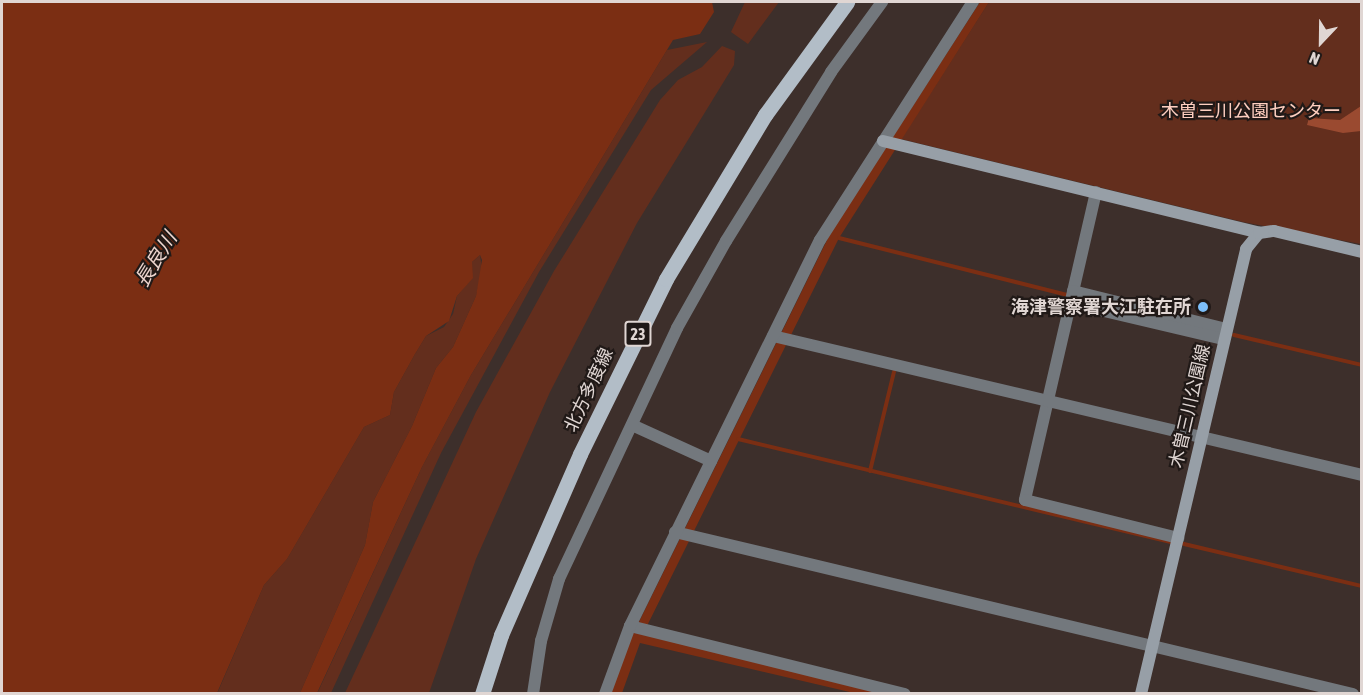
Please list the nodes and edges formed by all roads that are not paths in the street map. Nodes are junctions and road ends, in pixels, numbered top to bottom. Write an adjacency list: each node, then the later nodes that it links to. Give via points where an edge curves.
1 (847, 2): 20 (main road, 北方多度線 / 23, via 765,115 666,279 580,454 501,635)
2 (882, 2): 12 (street, via 831,72 726,241 678,328)
3 (973, 2): 4 (street)
4 (886, 141): 5 (main road); 10 (street, via 820,240)
5 (1096, 192): 6 (main road); 8 (street)
6 (1259, 233): 7 (main road, via 1274,231); 9 (main road, 木曽三川公園線, via 1246,249)
7 (1362, 252)
8 (1071, 297): 9 (street); 11 (street)
9 (1225, 334): 13 (main road, 木曽三川公園線)
10 (774, 336): 11 (street); 14 (street)
11 (1047, 401): 13 (street); 17 (street, via 1025,500)
12 (632, 425): 14 (street); 21 (street, via 559,579 541,641)
13 (1200, 438): 15 (street); 17 (main road, 木曽三川公園線)
14 (711, 461): 16 (street)
15 (1362, 476)
16 (682, 534): 18 (street); 19 (street)
17 (1178, 538): 19 (main road, 木曽三川公園線)
18 (632, 626): 22 (street); 23 (street)
19 (1152, 646): 24 (main road, 木曽三川公園線); 25 (street)
20 (482, 693)
21 (533, 693)
22 (605, 693)
23 (905, 693)
24 (1141, 693)
25 (1353, 693)

